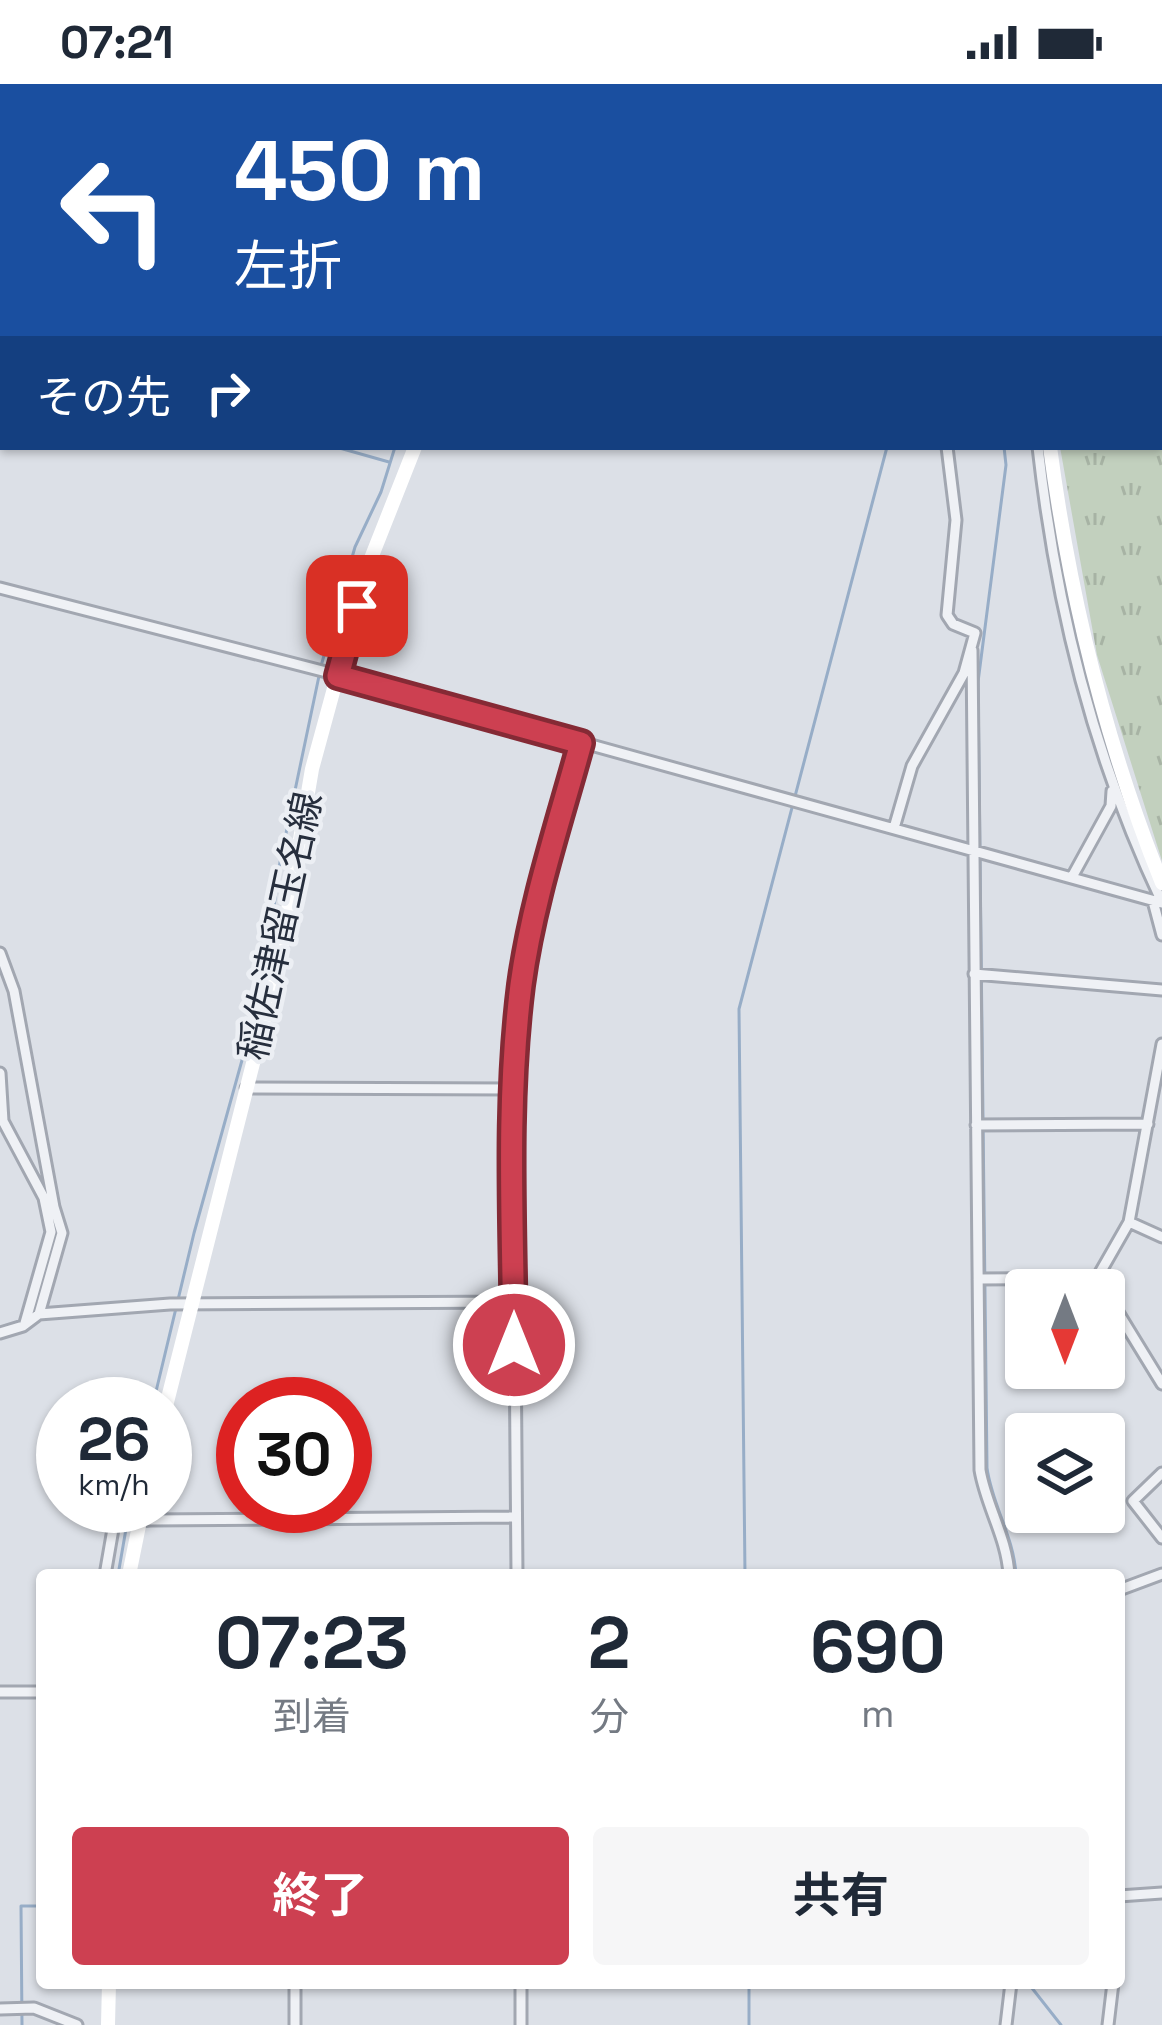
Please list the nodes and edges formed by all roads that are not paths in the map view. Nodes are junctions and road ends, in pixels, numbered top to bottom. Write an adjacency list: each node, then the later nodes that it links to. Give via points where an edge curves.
1 (415, 450): 7 (main road, 稲佐津留玉名線)
2 (947, 450): 6 (street, via 956,520 947,615 975,633)
3 (1038, 450): 9 (street, via 1054,572)
4 (1050, 450): 13 (main road, via 1089,665)
5 (0, 588): 7 (street)
6 (972, 650): 10 (street, via 912,766); 11 (street)
7 (327, 673): 8 (street); 21 (main road, 稲佐津留玉名線, via 280,957)
8 (581, 743): 10 (street); 22 (street, via 532,924)
9 (1112, 783): 12 (street, via 1111,806); 14 (street)
10 (894, 828): 11 (street)
11 (973, 850): 12 (street); 17 (street)
12 (1072, 877): 14 (street)
13 (1162, 883)
14 (1159, 902): 15 (street)
15 (1162, 935)
16 (0, 953): 32 (street, via 62,1233)
17 (980, 974): 18 (street); 24 (street)
18 (1162, 989)
19 (1162, 1044): 23 (street)
20 (0, 1073): 34 (street, via 3,1121 44,1198 51,1232)
21 (246, 1088): 22 (street); 31 (main road, 稲佐津留玉名線)
22 (513, 1089): 30 (street)
23 (1148, 1124): 24 (street); 25 (street)
24 (982, 1125): 28 (street)
25 (1129, 1222): 26 (street); 27 (street)
26 (1162, 1238)
27 (1102, 1269)
28 (983, 1279): 29 (street); 47 (street, via 980,1470)
29 (1005, 1279)
30 (514, 1302): 31 (street); 40 (street)
31 (181, 1304): 32 (street); 36 (main road, 稲佐津留玉名線)
32 (40, 1314): 34 (street)
33 (1125, 1324): 37 (street)
34 (24, 1325): 35 (street)
35 (0, 1333)
36 (170, 1377)
37 (1162, 1384)
38 (1162, 1473): 43 (street, via 1133,1501)
39 (192, 1514): 40 (street)
40 (516, 1517): 46 (street)
41 (112, 1533): 44 (street)
42 (137, 1533): 45 (main road)
43 (1162, 1538)
44 (106, 1569)
45 (130, 1569)
46 (517, 1569)
47 (1008, 1569)
48 (1162, 1574): 49 (street)
49 (1125, 1588)
50 (0, 1692): 51 (street)
51 (36, 1692)
52 (1162, 1893): 53 (street)
53 (1125, 1895)
54 (109, 1989): 61 (main road)
55 (295, 1989): 62 (street)
56 (521, 1989): 63 (street)
57 (1010, 1989): 64 (street)
58 (1113, 1989): 65 (street)
59 (0, 2008): 60 (street, via 34,2008)
60 (77, 2025)
61 (108, 2025)
62 (295, 2025)
63 (521, 2025)
64 (1006, 2025)
65 (1108, 2025)

